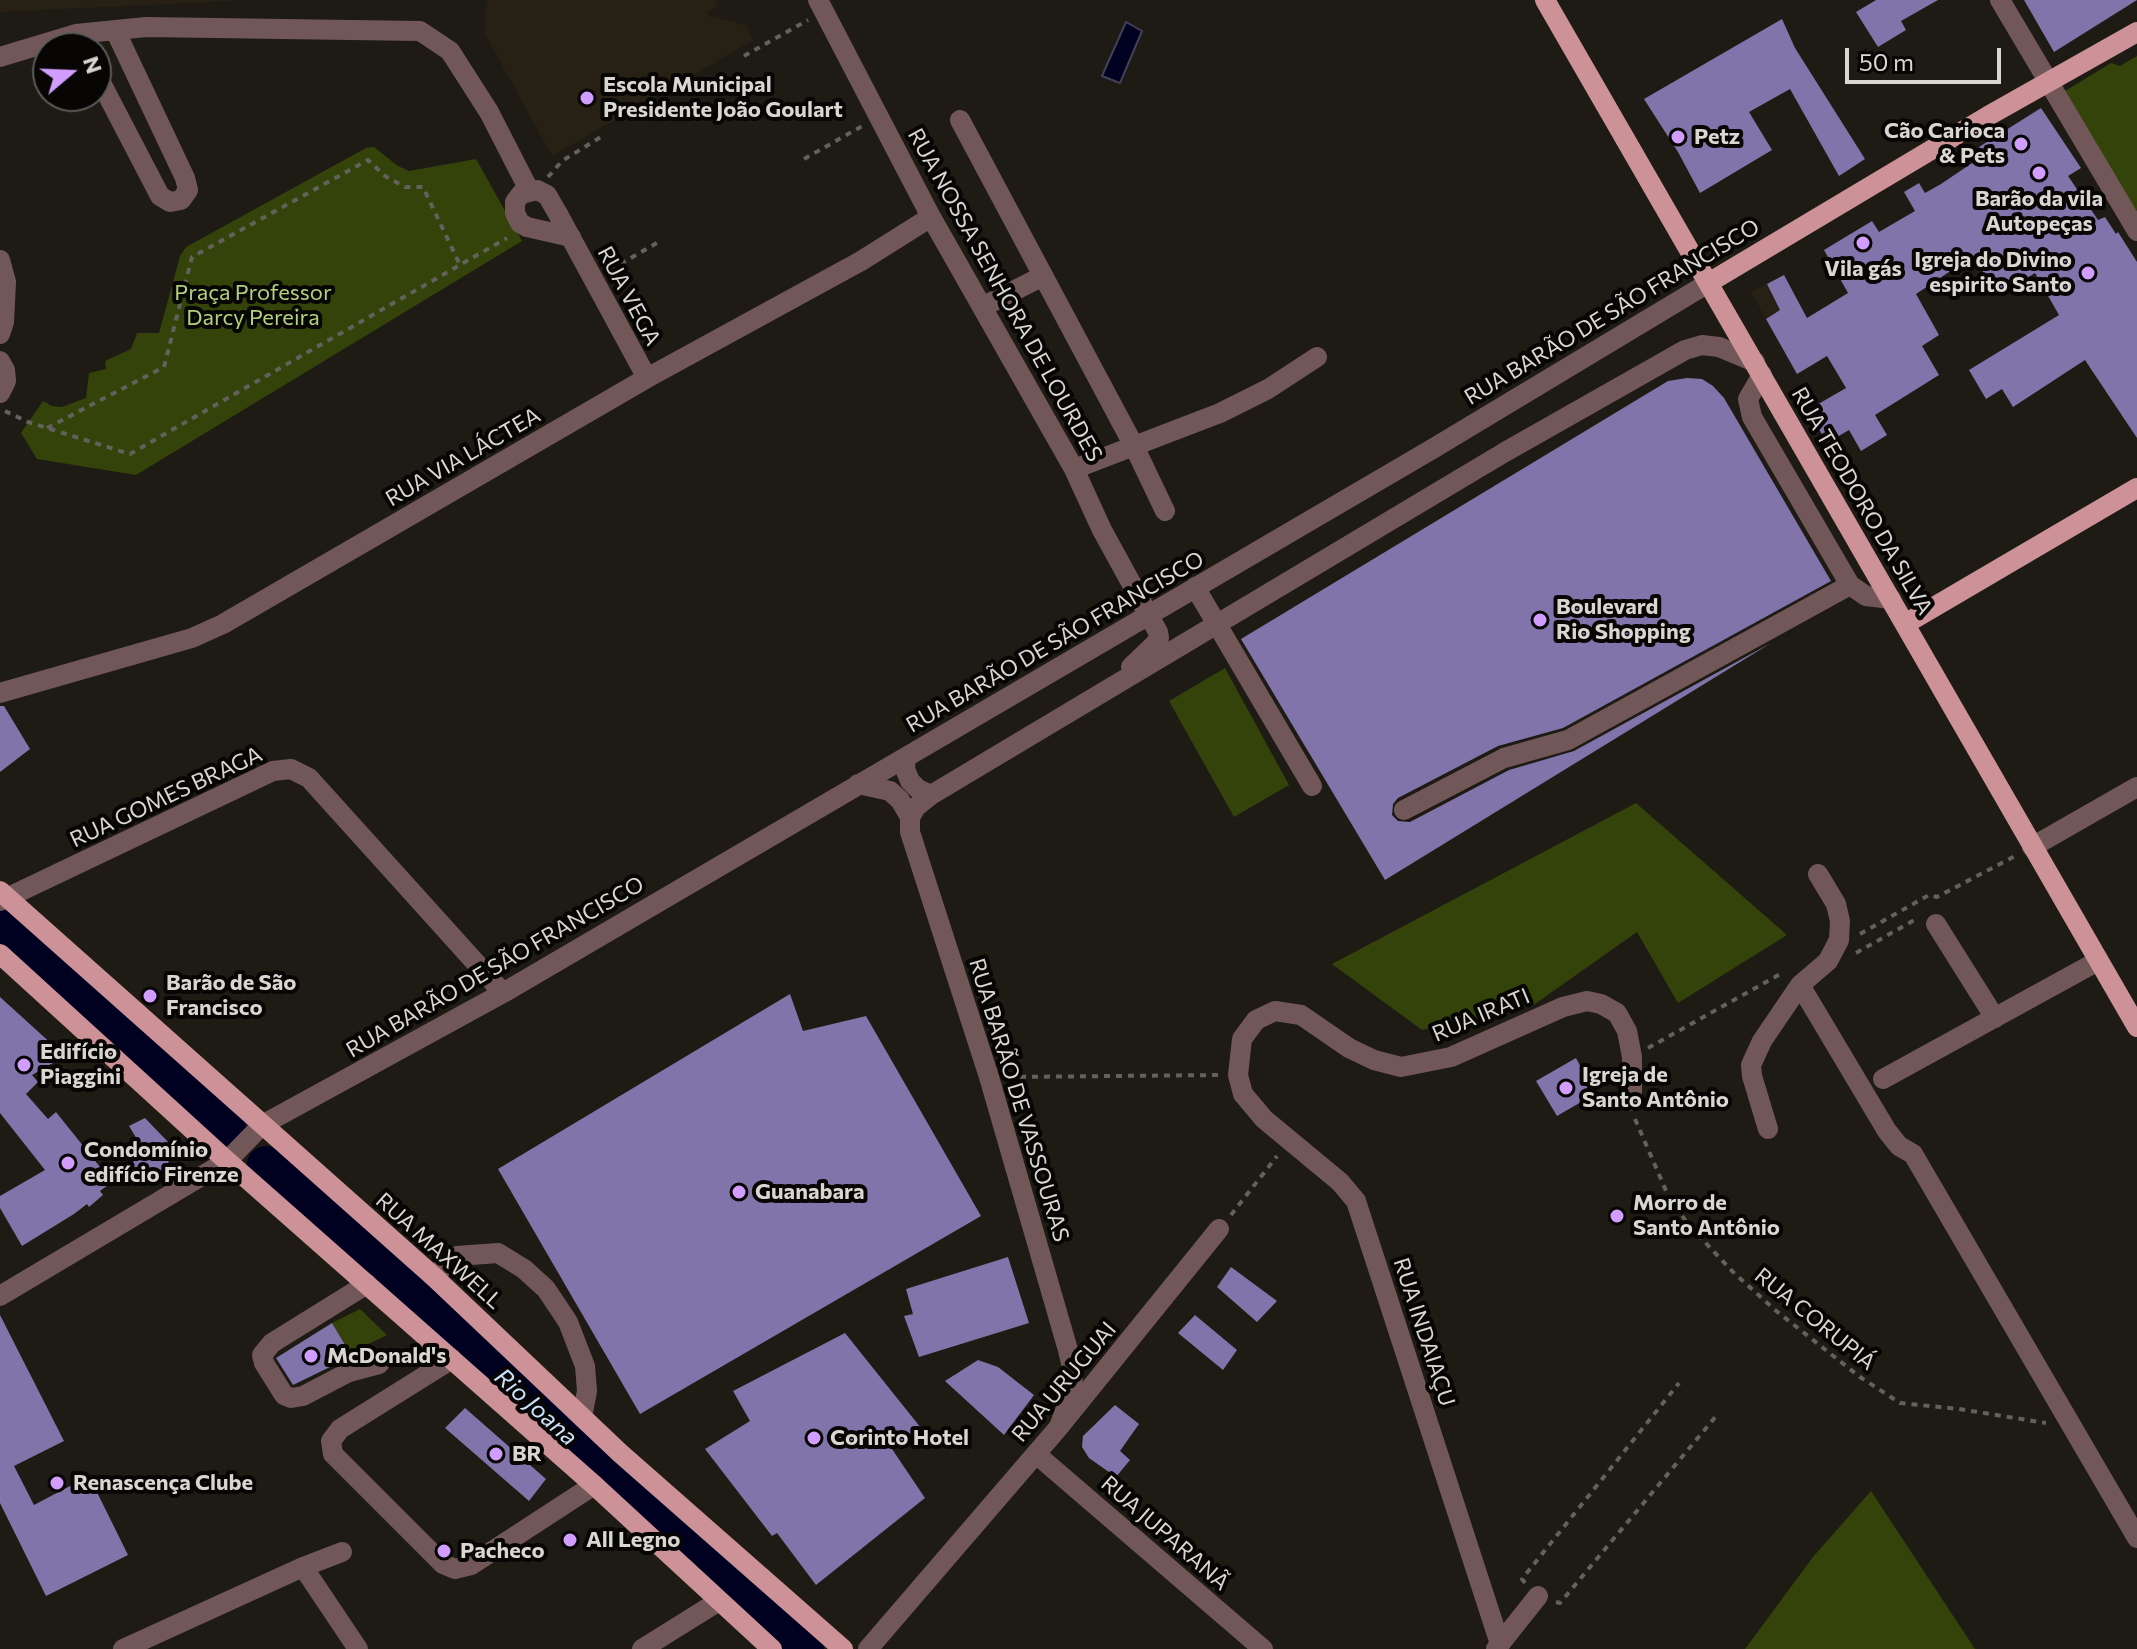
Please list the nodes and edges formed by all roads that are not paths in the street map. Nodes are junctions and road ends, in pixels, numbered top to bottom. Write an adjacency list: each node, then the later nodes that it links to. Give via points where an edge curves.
1 (1545, 0): 18 (main road, RUA TEODORO DA SILVA)
2 (2000, 0): 9 (street)
3 (821, 5): 13 (street, RUA NOSSA SENHORA DE LOURDES)
4 (115, 30): 5 (street, RUA VEGA); 10 (street, via 185,178 188,190 181,200 170,202 160,196); 12 (street, RUA VEGA, via 420,31 450,51)
5 (108, 32)
6 (2137, 32): 9 (main road, RUA BARÃO DE SÃO FRANCISCO)
7 (32, 51): 8 (street, RUA VEGA)
8 (0, 57)
9 (2049, 83): 14 (street); 18 (main road, RUA BARÃO DE SÃO FRANCISCO)
10 (112, 104)
11 (960, 120): 17 (street)
12 (533, 190): 15 (street, RUA VEGA, via 547,195); 15 (street, RUA VEGA, via 515,202 520,223)
13 (931, 217): 19 (street, RUA NOSSA SENHORA DE LOURDES); 24 (street, RUA VIA LÁCTEA)
14 (2137, 231)
15 (571, 237): 24 (street, RUA VEGA)
16 (0, 260): 20 (street, via 6,282)
17 (1043, 276): 19 (street); 26 (street)
18 (1710, 282): 23 (main road, RUA TEODORO DA SILVA); 33 (street, RUA BARÃO DE SÃO FRANCISCO)
19 (982, 307): 27 (street, RUA NOSSA SENHORA DE LOURDES)
20 (0, 334)
21 (1317, 357): 26 (street, via 1220,413)
22 (0, 361): 25 (street, via 6,381)
23 (1759, 368): 29 (main road, RUA TEODORO DA SILVA); 31 (street, via 1748,407); 37 (street, via 1719,347 1685,350)
24 (647, 378): 39 (street, RUA VIA LÁCTEA, via 223,624 192,638)
25 (0, 393)
26 (1134, 446): 27 (street); 30 (street)
27 (1074, 469): 35 (street, RUA NOSSA SENHORA DE LOURDES)
28 (2137, 488): 36 (main road)
29 (1833, 497): 31 (street); 34 (main road, RUA TEODORO DA SILVA)
30 (1165, 511)
31 (1831, 552): 32 (street)
32 (1850, 585): 34 (street, via 1866,596); 45 (street, via 1568,740 1504,758)
33 (1195, 587): 35 (street, RUA BARÃO DE SÃO FRANCISCO); 37 (street)
34 (1891, 599): 36 (main road, RUA TEODORO DA SILVA)
35 (1148, 614): 38 (street, via 1159,638); 40 (street, RUA BARÃO DE SÃO FRANCISCO)
36 (1905, 624): 47 (main road, RUA TEODORO DA SILVA)
37 (1217, 625): 38 (street); 42 (street)
38 (1122, 682): 44 (street)
39 (0, 693)
40 (906, 757): 41 (street, RUA BARÃO DE SÃO FRANCISCO); 44 (street, via 910,781)
41 (858, 784): 46 (street, via 890,791); 54 (street, RUA BARÃO DE SÃO FRANCISCO)
42 (1312, 786)
43 (2137, 787): 47 (street)
44 (931, 795): 46 (street)
45 (1404, 810)
46 (910, 817): 70 (street, RUA BARÃO DE VASSOURAS, via 910,832 989,1077 1073,1372)
47 (2032, 847): 52 (main road, RUA TEODORO DA SILVA)
48 (1818, 874): 53 (street, via 1836,904 1839,940 1828,961)
49 (2, 896): 54 (street, RUA GOMES BRAGA, via 273,771 291,769 309,778); 60 (main road, RUA MAXWELL)
50 (1931, 916): 55 (street)
51 (0, 954): 62 (main road)
52 (2098, 961): 55 (street); 56 (main road, RUA TEODORO DA SILVA)
53 (1800, 985): 61 (street, via 1751,1065); 73 (street, via 1887,1131 1913,1154)
54 (503, 993): 60 (street, RUA BARÃO DE SÃO FRANCISCO)
55 (1995, 1018): 58 (street)
56 (2137, 1027)
57 (1238, 1075): 59 (street, RUA IRATI, via 1242,1039 1256,1020 1275,1011 1301,1015 1349,1048 1401,1067 1451,1057 1587,1001 1617,1013 1627,1031); 78 (street, RUA INDAIAÇU, via 1243,1094 1264,1119 1356,1201)
58 (1883, 1079)
59 (1632, 1101)
60 (262, 1125): 62 (street, RUA BARÃO DE SÃO FRANCISCO); 64 (main road, RUA MAXWELL)
61 (1768, 1129)
62 (227, 1161): 65 (main road); 66 (street, RUA BARÃO DE SÃO FRANCISCO)
63 (1219, 1229): 70 (street, RUA URUGUAI)
64 (433, 1276): 69 (main road, RUA MAXWELL); 69 (street, via 457,1256 498,1253 546,1289 568,1322 585,1366)
65 (367, 1284): 67 (main road); 68 (street, via 272,1343 262,1355 284,1395 291,1398)
66 (0, 1296)
67 (452, 1359): 72 (main road); 72 (street, via 340,1429 331,1441 333,1454 443,1564 455,1569 471,1565)
68 (379, 1364)
69 (582, 1417): 83 (main road, RUA MAXWELL)
70 (1059, 1427): 71 (street, RUA URUGUAI)
71 (1036, 1454): 84 (street, RUA URUGUAI); 85 (street, RUA JUPARANÃ)
72 (594, 1485): 77 (main road)
73 (2137, 1538)
74 (342, 1552): 75 (street)
75 (303, 1567): 79 (street); 80 (street)
76 (1538, 1596): 78 (street)
77 (719, 1601): 81 (street); 82 (main road)
78 (1498, 1647)
79 (123, 1649)
80 (358, 1649)
81 (642, 1649)
82 (772, 1649)
83 (843, 1649)
84 (868, 1649)
85 (1263, 1649)

